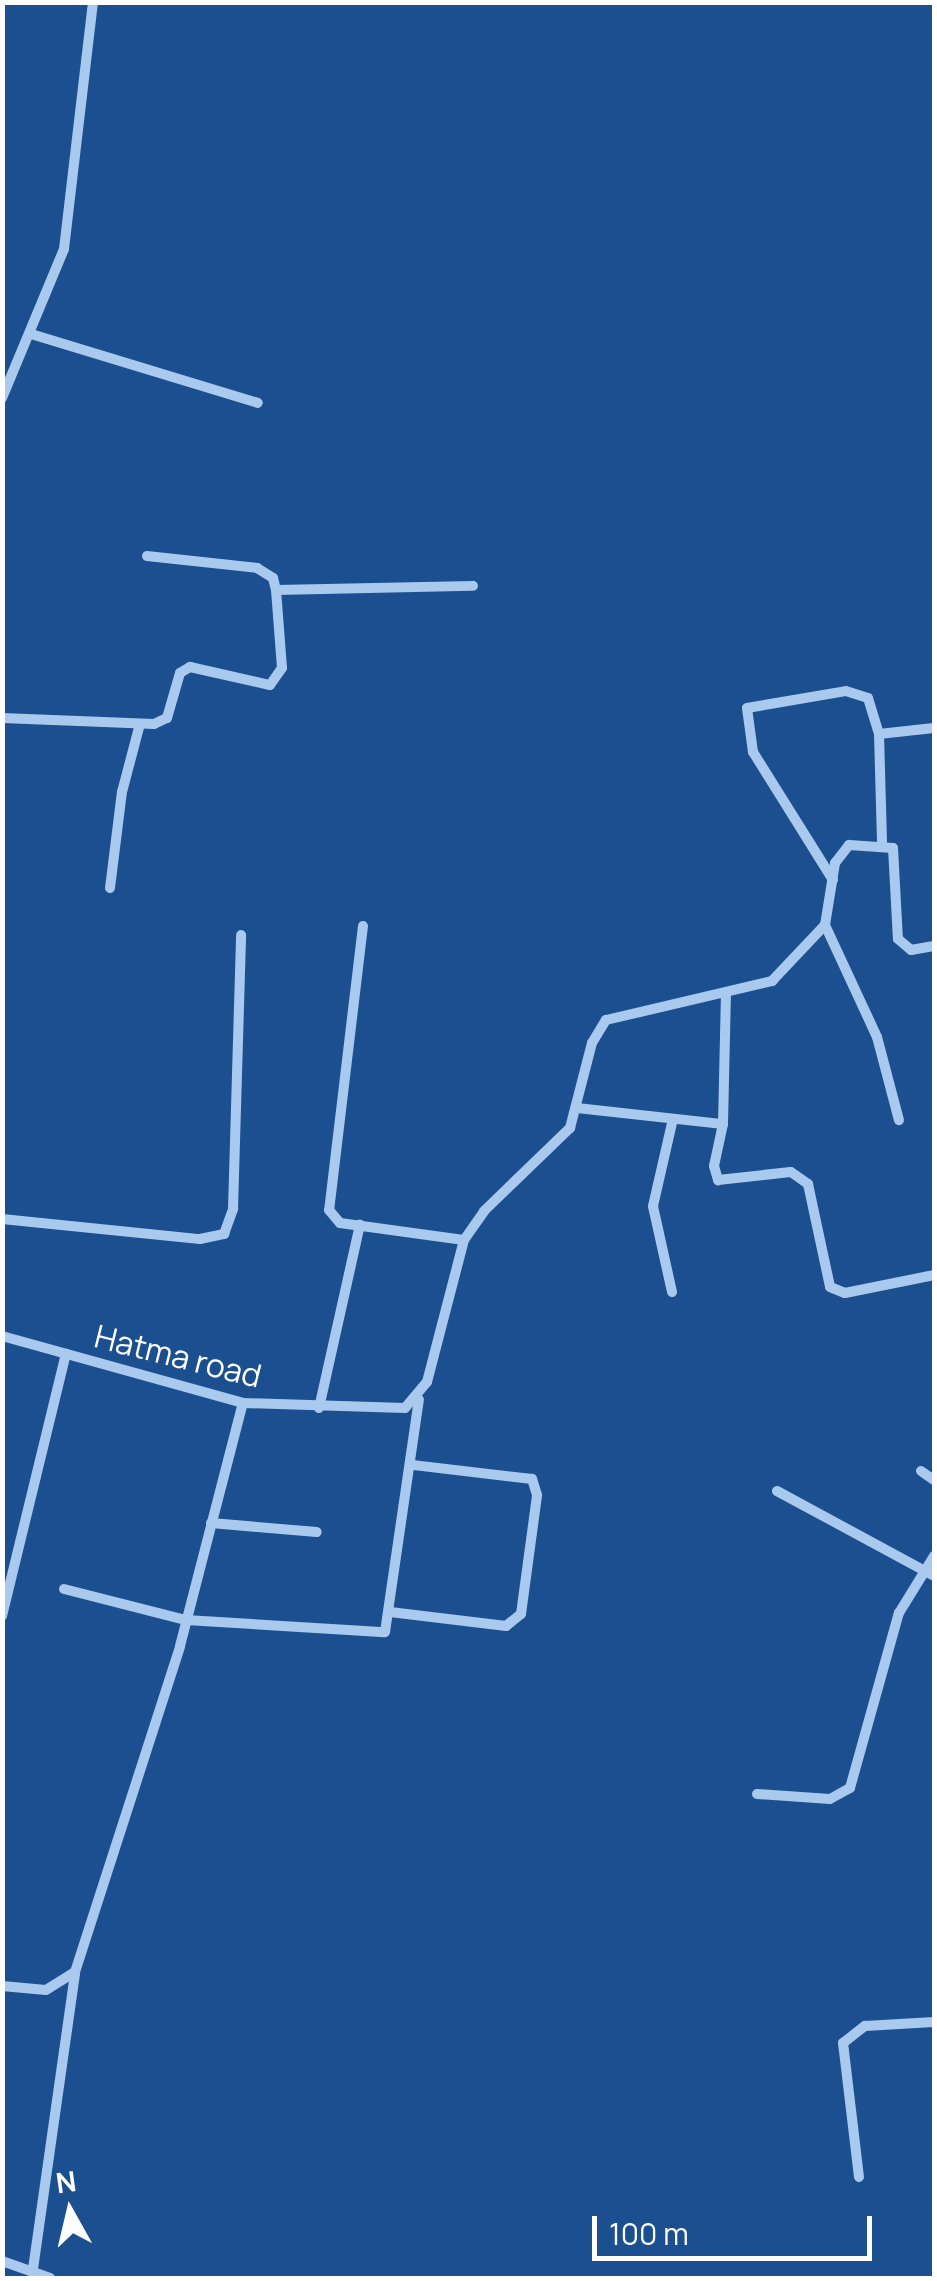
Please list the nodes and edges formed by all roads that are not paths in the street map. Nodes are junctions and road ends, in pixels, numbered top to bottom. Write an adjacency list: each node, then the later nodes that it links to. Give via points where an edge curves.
1 (93, 2): 2 (street, via 64,250)
2 (31, 334): 3 (street); 4 (street)
3 (2, 398)
4 (258, 403)
5 (148, 556): 7 (street, via 257,568 273,578)
6 (473, 586): 7 (street)
7 (276, 590): 9 (street, via 279,678 257,685 190,667 180,673 167,718)
8 (2, 718): 9 (street)
9 (140, 724): 14 (street, via 122,792)
10 (934, 728): 11 (street)
11 (879, 734): 12 (street); 13 (street, via 868,698 846,691 747,708 754,752)
12 (882, 844): 13 (street, via 849,845 839,853); 18 (street, via 896,855 898,938 911,950)
13 (834, 881): 15 (street)
14 (110, 888)
15 (825, 924): 19 (street, via 772,981); 22 (street, via 877,1037)
16 (363, 926): 25 (street, via 329,1210 340,1223)
17 (241, 935): 24 (street, via 233,1209 224,1234 200,1239)
18 (934, 946)
19 (726, 993): 20 (street, via 606,1020 592,1043); 23 (street)
20 (577, 1108): 21 (street); 26 (street, via 558,1144 484,1211)
21 (673, 1119): 23 (street); 28 (street, via 653,1206)
22 (899, 1120)
23 (723, 1124): 27 (street, via 714,1166 718,1180 791,1172 808,1184 830,1287 845,1294)
24 (2, 1219)
25 (360, 1226): 26 (street); 33 (street)
26 (464, 1240): 31 (street)
27 (934, 1275)
28 (672, 1292)
29 (2, 1336): 30 (street, Hatma road)
30 (66, 1354): 32 (street, Hatma road); 44 (street)
31 (418, 1398): 33 (street, Hatma road, via 405,1408); 34 (street)
32 (243, 1402): 33 (street, Hatma road); 38 (street)
33 (319, 1408)
34 (412, 1465): 43 (street); 43 (street, via 532,1479 537,1495 521,1614 506,1626)
35 (921, 1472): 36 (street)
36 (934, 1480)
37 (777, 1491): 41 (street)
38 (211, 1523): 39 (street); 45 (street)
39 (317, 1532)
40 (934, 1556): 41 (street)
41 (929, 1573): 46 (street, via 900,1613 850,1788 830,1799)
42 (64, 1589): 45 (street)
43 (390, 1612): 45 (street, via 378,1636)
44 (2, 1616)
45 (186, 1620): 47 (street)
46 (758, 1794)
47 (76, 1972): 48 (street, via 46,1990); 52 (street)
48 (2, 1986)
49 (934, 2022): 50 (street, via 866,2026 842,2044)
50 (859, 2177)
51 (2, 2261): 52 (street)
52 (33, 2269): 53 (street)
53 (50, 2278)

